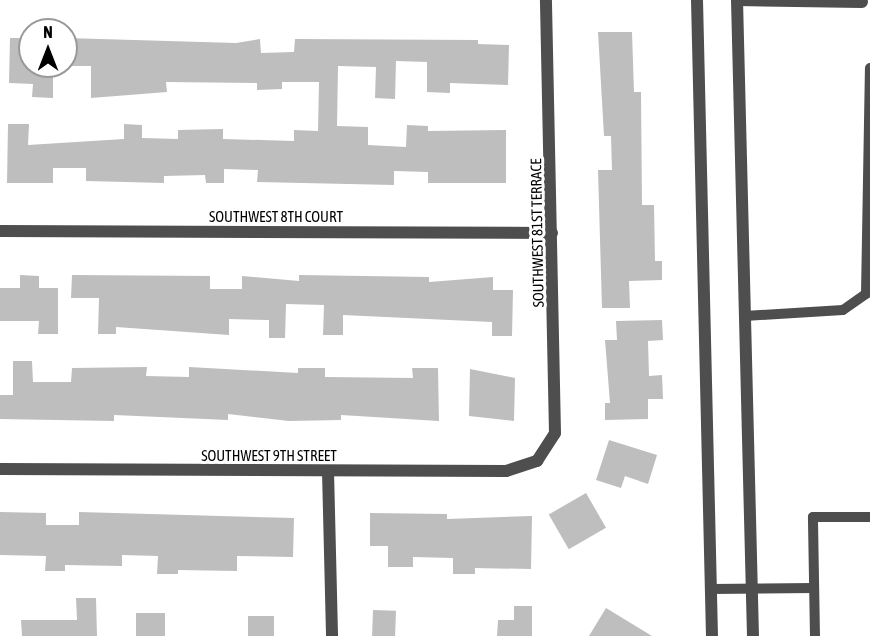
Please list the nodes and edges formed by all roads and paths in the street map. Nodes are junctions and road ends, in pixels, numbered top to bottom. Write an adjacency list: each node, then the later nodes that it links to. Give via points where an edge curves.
1 (546, 0): 8 (street, SOUTHWEST 81ST TERRACE)
2 (697, 0): 15 (street)
3 (737, 0): 4 (street); 9 (street)
4 (829, 1): 5 (street)
5 (862, 2)
6 (870, 68): 9 (lane, via 866,294 843,310)
7 (0, 231): 8 (street, SOUTHWEST 8TH COURT)
8 (552, 233): 10 (street, SOUTHWEST 81ST TERRACE, via 555,433)
9 (745, 316): 16 (street)
10 (537, 461): 12 (street, SOUTHWEST 9TH STREET, via 506,471)
11 (0, 469): 12 (street, SOUTHWEST 9TH STREET)
12 (328, 471): 17 (street)
13 (870, 517): 14 (lane, via 813,517)
14 (814, 588): 16 (lane); 20 (lane)
15 (711, 589): 16 (lane); 18 (street)
16 (752, 589): 19 (street)
17 (332, 636)
18 (712, 636)
19 (753, 636)
20 (815, 636)

